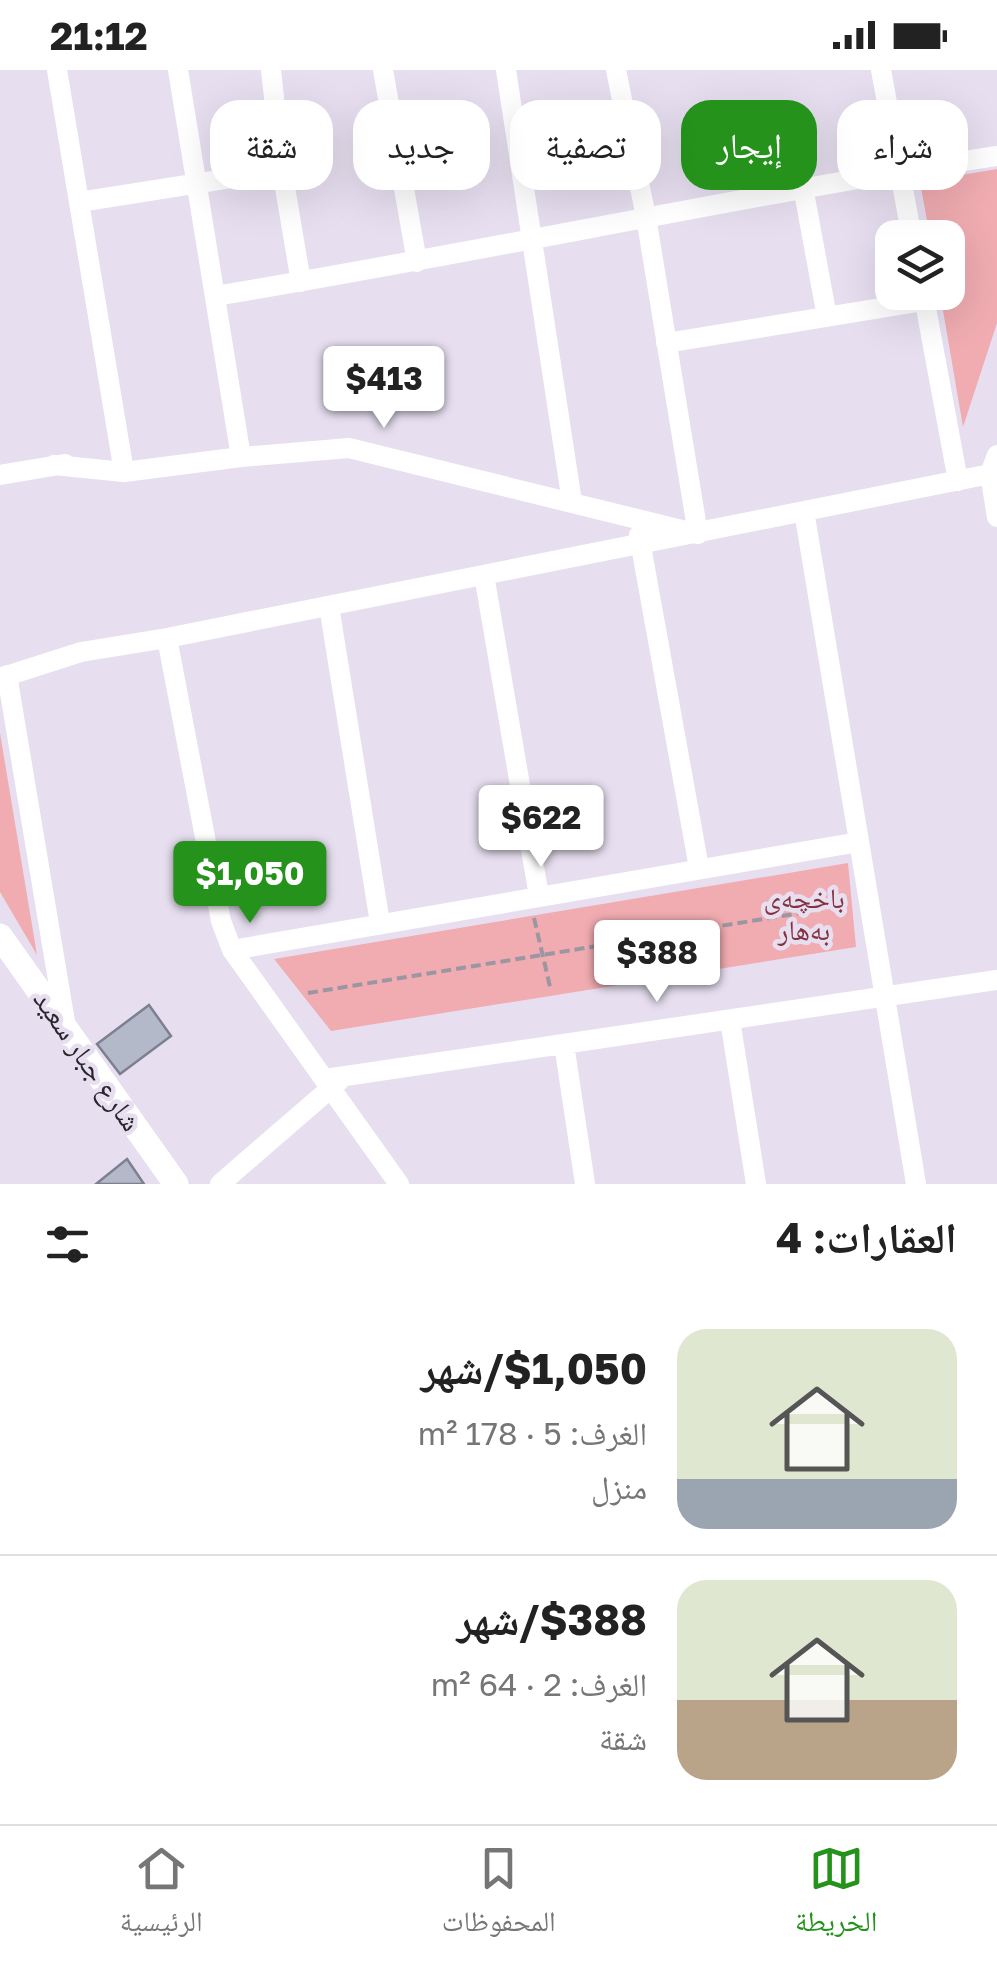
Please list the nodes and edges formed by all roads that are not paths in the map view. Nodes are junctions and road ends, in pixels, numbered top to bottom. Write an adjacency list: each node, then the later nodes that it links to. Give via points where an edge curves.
1 (56, 70): 18 (street)
2 (178, 70): 13 (street)
3 (271, 70): 8 (street)
4 (382, 70): 22 (street)
5 (506, 70): 21 (street)
6 (616, 70): 19 (street)
7 (881, 70): 9 (street)
8 (274, 100)
9 (886, 100)
10 (997, 156): 11 (street)
11 (968, 160)
12 (210, 181): 13 (street)
13 (196, 183): 18 (street); 24 (street)
14 (286, 190): 23 (street)
15 (787, 190): 19 (street)
16 (804, 190): 27 (street)
17 (903, 190): 20 (street)
18 (79, 202): 30 (street)
19 (646, 217): 21 (street); 28 (street)
20 (909, 220)
21 (533, 240): 22 (street); 34 (street)
22 (417, 262): 23 (street)
23 (302, 282): 24 (street)
24 (215, 296): 29 (street)
25 (875, 307): 27 (street)
26 (926, 310): 33 (street)
27 (827, 317): 28 (street)
28 (666, 343): 38 (street)
29 (240, 457): 30 (street); 34 (street, via 349,448)
30 (123, 464): 32 (street, via 54,465)
31 (994, 465): 33 (street); 36 (street)
32 (0, 475)
33 (958, 481): 35 (street)
34 (572, 502): 37 (street)
35 (804, 511): 38 (street); 44 (street)
36 (997, 517)
37 (636, 518): 38 (street); 39 (street)
38 (698, 534): 39 (street)
39 (640, 544): 40 (street); 45 (street)
40 (484, 575): 41 (street); 46 (street)
41 (329, 606): 42 (street); 47 (street)
42 (167, 638): 43 (street, via 81,652); 49 (street)
43 (4, 677): 53 (street)
44 (859, 842): 45 (street); 51 (street)
45 (699, 868): 46 (street)
46 (538, 896): 47 (street)
47 (380, 923): 49 (street)
48 (0, 936): 53 (street, شارع جبار سعيد)
49 (232, 950): 55 (street)
50 (997, 980): 51 (street)
51 (884, 996): 52 (street); 61 (street)
52 (730, 1020): 54 (street); 60 (street)
53 (66, 1028): 56 (street, شارع جبار سعيد)
54 (564, 1044): 55 (street); 59 (street)
55 (333, 1081): 57 (street); 58 (street)
56 (176, 1184)
57 (220, 1184)
58 (399, 1184)
59 (584, 1184)
60 (756, 1184)
61 (916, 1184)

